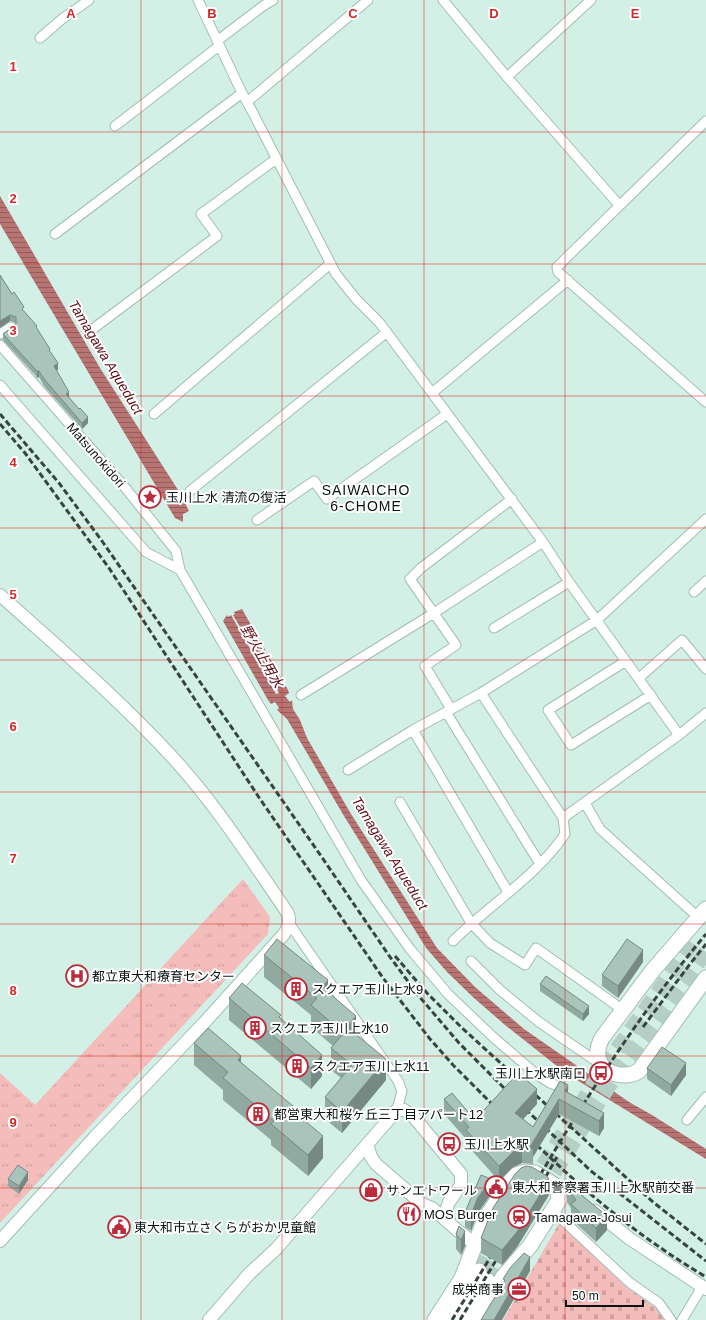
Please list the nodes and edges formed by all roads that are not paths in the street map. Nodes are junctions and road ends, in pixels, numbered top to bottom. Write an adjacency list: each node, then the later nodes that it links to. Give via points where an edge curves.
1 (89, 0): 7 (street)
2 (198, 0): 8 (street)
3 (273, 0): 8 (street)
4 (368, 0): 11 (street)
5 (443, 0): 9 (street)
6 (591, 0): 9 (street)
7 (40, 38)
8 (218, 44): 10 (street); 13 (street)
9 (507, 77): 15 (street)
10 (242, 93): 11 (street); 16 (street)
11 (247, 102): 14 (street)
12 (706, 121): 15 (street)
13 (115, 126)
14 (276, 159): 17 (street); 20 (street, via 202,214 217,236)
15 (619, 205): 18 (street, via 556,267)
16 (55, 234)
17 (330, 264): 21 (street, via 356,299); 27 (street)
18 (568, 280): 25 (street); 26 (street)
19 (11, 327): 22 (street)
20 (90, 331)
21 (387, 332): 25 (street); 29 (street)
22 (0, 334)
23 (0, 345): 34 (street, Matsunokidori, via 123,485 176,551)
24 (0, 385): 34 (street, via 146,552)
25 (432, 393): 28 (street)
26 (706, 402)
27 (154, 414)
28 (448, 414): 30 (street); 32 (street, via 327,499 314,481)
29 (190, 491)
30 (512, 499): 33 (street); 39 (street, via 410,579)
31 (706, 519): 40 (street)
32 (257, 520)
33 (543, 542): 36 (street); 39 (street)
34 (180, 570): 67 (street, via 361,880 410,949 448,994 492,1037 536,1074)
35 (706, 581): 37 (street)
36 (569, 582): 40 (street); 41 (street)
37 (694, 592)
38 (0, 595): 59 (street, via 134,717 175,759 213,807 283,906 289,916)
39 (434, 613): 46 (street); 48 (street, via 456,645 425,666)
40 (597, 620): 42 (street); 45 (street)
41 (494, 628)
42 (626, 661): 44 (street); 47 (street, via 548,710 571,745)
43 (706, 669): 44 (street, via 682,640)
44 (638, 678): 47 (street)
45 (481, 693): 48 (street); 55 (street)
46 (301, 695)
47 (650, 695): 51 (street)
48 (448, 711): 50 (street); 56 (street)
49 (706, 713): 51 (street)
50 (413, 730): 52 (street); 57 (street)
51 (679, 735): 54 (street)
52 (348, 770)
53 (400, 802): 60 (street)
54 (585, 803): 55 (street); 58 (street, via 600,829)
55 (563, 818): 56 (street, via 565,834)
56 (540, 864): 57 (street)
57 (508, 892): 60 (street)
58 (704, 917): 61 (main road); 65 (main road, via 654,970)
59 (289, 923): 69 (street, via 398,1081 402,1091); 79 (street, via 284,934 209,1017)
60 (472, 923): 62 (street); 65 (street, via 490,943 525,965 536,948)
61 (696, 938)
62 (453, 941)
63 (471, 961): 66 (street, via 500,990)
64 (706, 978): 65 (main road, via 639,1071 623,1076 613,1074 604,1068 598,1056 602,1038)
65 (623, 1010)
66 (593, 1059)
67 (563, 1088)
68 (706, 1097): 70 (street)
69 (397, 1110): 71 (street); 75 (street, via 404,1110 413,1116 461,1174 461,1185)
70 (687, 1120)
71 (367, 1144): 72 (street); 73 (street)
72 (353, 1161): 73 (street, via 358,1159); 82 (street)
73 (374, 1163): 77 (street, via 422,1204)
74 (561, 1201): 80 (main road, via 554,1185 535,1173 525,1172 516,1175 485,1219); 86 (main road, via 530,1246 502,1276); 87 (street, via 629,1282 659,1303)
75 (449, 1202): 77 (street); 78 (street, via 446,1216)
76 (588, 1205): 81 (street, via 630,1239)
77 (432, 1208): 78 (street)
78 (450, 1223): 80 (street)
79 (0, 1241)
80 (475, 1244): 83 (main road, via 462,1278)
81 (704, 1288): 88 (street)
82 (209, 1320)
83 (435, 1320)
84 (449, 1320): 85 (main road, via 483,1276)
85 (462, 1320)
86 (475, 1320)
87 (671, 1320)
88 (682, 1320)

